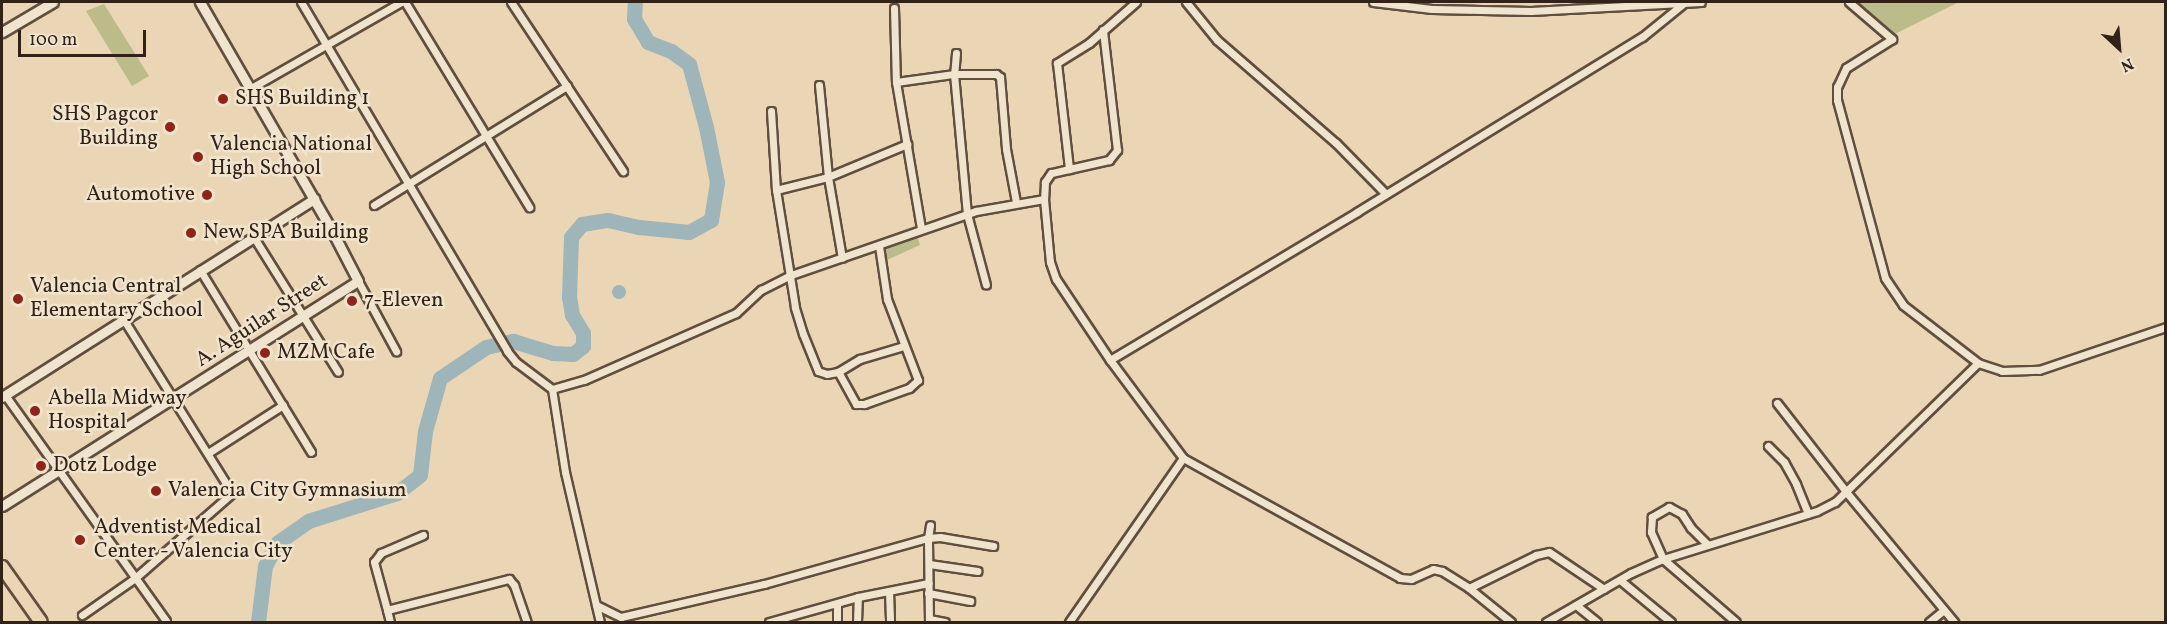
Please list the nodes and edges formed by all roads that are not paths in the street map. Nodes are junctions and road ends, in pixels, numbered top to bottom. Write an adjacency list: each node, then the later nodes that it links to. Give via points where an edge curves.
1 (52, 2): 14 (street)
2 (200, 2): 22 (street)
3 (301, 2): 16 (street)
4 (403, 2): 16 (street); 24 (street)
5 (512, 2): 21 (street)
6 (1136, 2): 15 (street)
7 (1186, 2): 31 (street, via 1218,40 1336,143)
8 (1373, 2): 11 (street, via 1432,9 1531,10)
9 (1701, 2): 11 (street)
10 (1849, 2): 53 (street, via 1892,39 1846,68 1837,87 1842,125 1885,278 1903,305)
11 (1684, 3): 31 (street, via 1642,36)
12 (894, 8): 19 (street)
13 (2, 19): 14 (street)
14 (4, 30)
15 (1103, 30): 26 (street, via 1057,63); 26 (street, via 1117,150 1109,160)
16 (327, 46): 22 (street); 29 (street)
17 (956, 53): 18 (street)
18 (954, 74): 19 (street); 34 (street, via 1000,77 1006,149); 37 (street)
19 (896, 82): 25 (street)
20 (819, 85): 28 (street)
21 (567, 86): 24 (street); 27 (street)
22 (250, 88): 32 (street)
23 (771, 111): 30 (street)
24 (487, 136): 29 (street); 36 (street)
25 (907, 144): 28 (street); 38 (street)
26 (1069, 169): 33 (street, via 1047,177)
27 (623, 171)
28 (828, 177): 30 (street); 41 (street)
29 (408, 186): 35 (street); 56 (street, via 507,351 516,363)
30 (776, 190): 43 (street)
31 (1386, 194): 52 (street)
32 (314, 199): 39 (street); 44 (street)
33 (1044, 200): 34 (street); 52 (street, via 1050,262 1056,279)
34 (1016, 202): 37 (street)
35 (374, 205)
36 (529, 207)
37 (967, 214): 38 (street); 45 (street)
38 (921, 228): 40 (street)
39 (253, 236): 42 (street); 46 (street)
40 (879, 246): 41 (street); 49 (street, via 886,298)
41 (842, 258): 43 (street)
42 (200, 270): 47 (street); 51 (street)
43 (790, 275): 55 (street, via 803,333 816,368 820,373); 56 (street, via 761,290 736,313 584,380)
44 (358, 281): 46 (street, A. Aguilar Street); 50 (street)
45 (986, 285)
46 (303, 315): 51 (street, A. Aguilar Street); 54 (street)
47 (124, 320): 57 (street); 58 (street)
48 (2166, 327): 53 (street, via 2039,370 2002,371)
49 (904, 346): 55 (street, via 860,359); 55 (street, via 918,377 909,388 856,404)
50 (396, 351)
51 (249, 352): 58 (street, A. Aguilar Street); 60 (street)
52 (1110, 360): 64 (street)
53 (1978, 363): 66 (street)
54 (338, 372)
55 (838, 372)
56 (552, 389): 88 (street, via 565,472)
57 (3, 396): 65 (street)
58 (175, 398): 63 (street); 65 (street, A. Aguilar Street)
59 (1777, 403): 66 (street)
60 (283, 405): 62 (street); 63 (street)
61 (1768, 446): 68 (street, via 1784,462)
62 (311, 452)
63 (208, 453): 78 (street, via 232,493)
64 (1183, 458): 81 (street, via 1400,578 1411,579 1437,569); 105 (street)
65 (57, 470): 67 (street, A. Aguilar Street); 78 (street)
66 (1847, 493): 68 (street, via 1826,508); 91 (street)
67 (2, 506)
68 (1808, 514): 72 (street)
69 (930, 525): 71 (street)
70 (423, 535): 90 (street, via 381,553 374,562)
71 (928, 538): 73 (street); 75 (street); 93 (street)
72 (1707, 544): 74 (street); 74 (street, via 1682,514 1669,507 1652,517 1651,532)
73 (993, 546)
74 (1663, 559): 79 (street); 110 (street)
75 (929, 564): 77 (street); 80 (street)
76 (2, 567): 96 (highway)
77 (977, 571)
78 (135, 578): 92 (street); 94 (street)
79 (1620, 579): 82 (street); 109 (street)
80 (929, 583): 83 (street); 84 (street)
81 (1469, 588): 82 (street, via 1549,552); 106 (street)
82 (1604, 589): 89 (street)
83 (889, 591): 85 (street); 103 (street)
84 (928, 592): 86 (street); 95 (street)
85 (858, 597): 87 (street); 102 (street)
86 (970, 601)
87 (837, 604): 100 (street); 101 (street)
88 (596, 605): 93 (street); 99 (street)
89 (1576, 605): 107 (street); 108 (street)
90 (387, 610): 97 (street); 98 (street, via 509,579)
91 (1944, 610): 111 (street); 112 (street)
92 (82, 615)
93 (622, 620)
94 (166, 621)
95 (929, 621): 104 (street)
96 (41, 622)
97 (390, 622)
98 (526, 622)
99 (600, 622)
100 (770, 622)
101 (837, 622)
102 (857, 622)
103 (890, 622)
104 (945, 622)
105 (1069, 622)
106 (1510, 622)
107 (1546, 622)
108 (1597, 622)
109 (1671, 622)
110 (1736, 622)
111 (1929, 622)
112 (1954, 622)

